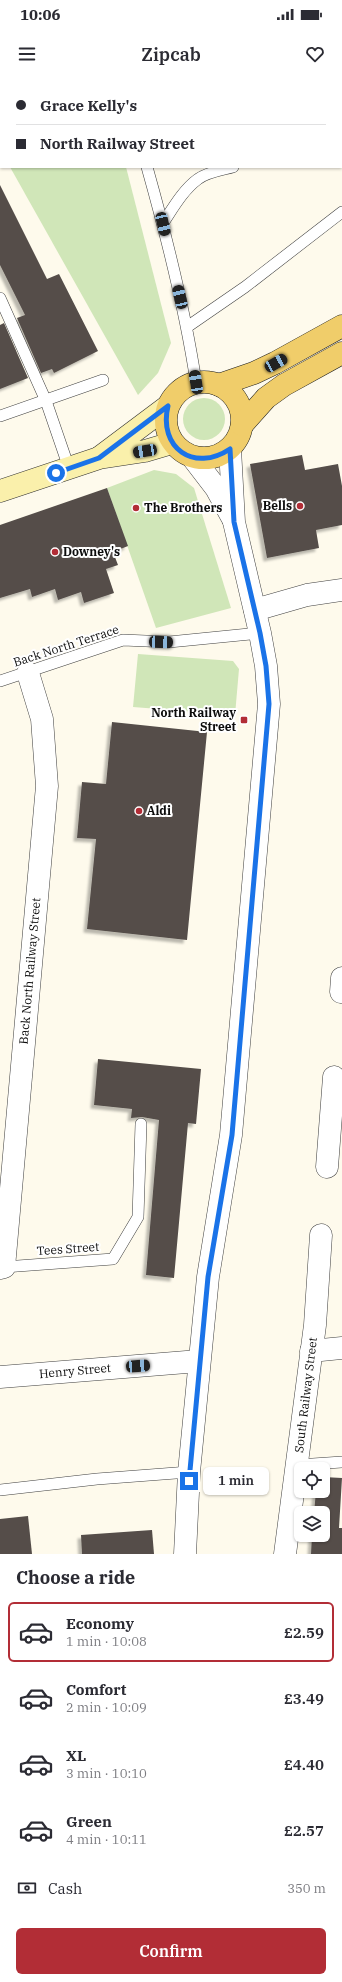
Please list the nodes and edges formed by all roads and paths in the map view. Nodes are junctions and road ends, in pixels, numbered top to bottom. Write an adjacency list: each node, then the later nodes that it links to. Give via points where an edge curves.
1 (147, 168): 5 (lane)
2 (223, 168): 3 (lane)
3 (213, 169): 5 (lane, via 198,179 178,200)
4 (342, 212): 8 (lane, via 245,287)
5 (163, 224): 8 (lane)
6 (0, 298): 13 (lane)
7 (342, 326): 12 (main road, via 276,363)
8 (187, 327): 11 (lane)
9 (342, 353): 16 (main road, via 266,398)
10 (103, 380): 13 (lane)
11 (196, 382): 12 (main road); 14 (main road, via 174,395)
12 (219, 385): 16 (main road, via 237,401 242,412)
13 (46, 401): 15 (lane); 21 (lane)
14 (168, 406): 17 (main road, via 165,418 166,431); 19 (main road)
15 (0, 416)
16 (242, 425): 18 (main road, via 238,438)
17 (172, 443): 19 (main road, via 145,451); 20 (main road)
18 (230, 449): 20 (main road, via 219,456 206,459); 23 (street)
19 (99, 458): 21 (main road)
20 (192, 458): 23 (street, via 216,488)
21 (69, 468): 22 (main road)
22 (0, 491)
23 (234, 522): 25 (street)
24 (342, 590): 25 (street, via 307,595)
25 (255, 610): 26 (street)
26 (260, 633): 27 (lane, Back North Terrace, via 170,642 123,640); 37 (street, via 269,704 232,1135 208,1277)
27 (28, 673): 28 (lane, Back North Terrace); 34 (street, Back North Railway Street, via 42,719 47,786)
28 (0, 681)
29 (334, 1077): 30 (street)
30 (336, 1121): 32 (street)
31 (141, 1124): 34 (lane, Tees Street, via 138,1218 112,1259)
32 (327, 1167)
33 (321, 1235): 36 (street, South Railway Street)
34 (2, 1267)
35 (342, 1348): 36 (street)
36 (312, 1351): 39 (street, South Railway Street)
37 (199, 1361): 38 (street, Henry Street); 42 (street)
38 (0, 1377)
39 (298, 1462)
40 (342, 1462): 41 (lane)
41 (330, 1463)
42 (189, 1472): 43 (lane); 45 (street)
43 (0, 1490)
44 (294, 1492): 46 (street, South Railway Street)
45 (184, 1554)
46 (285, 1554)

